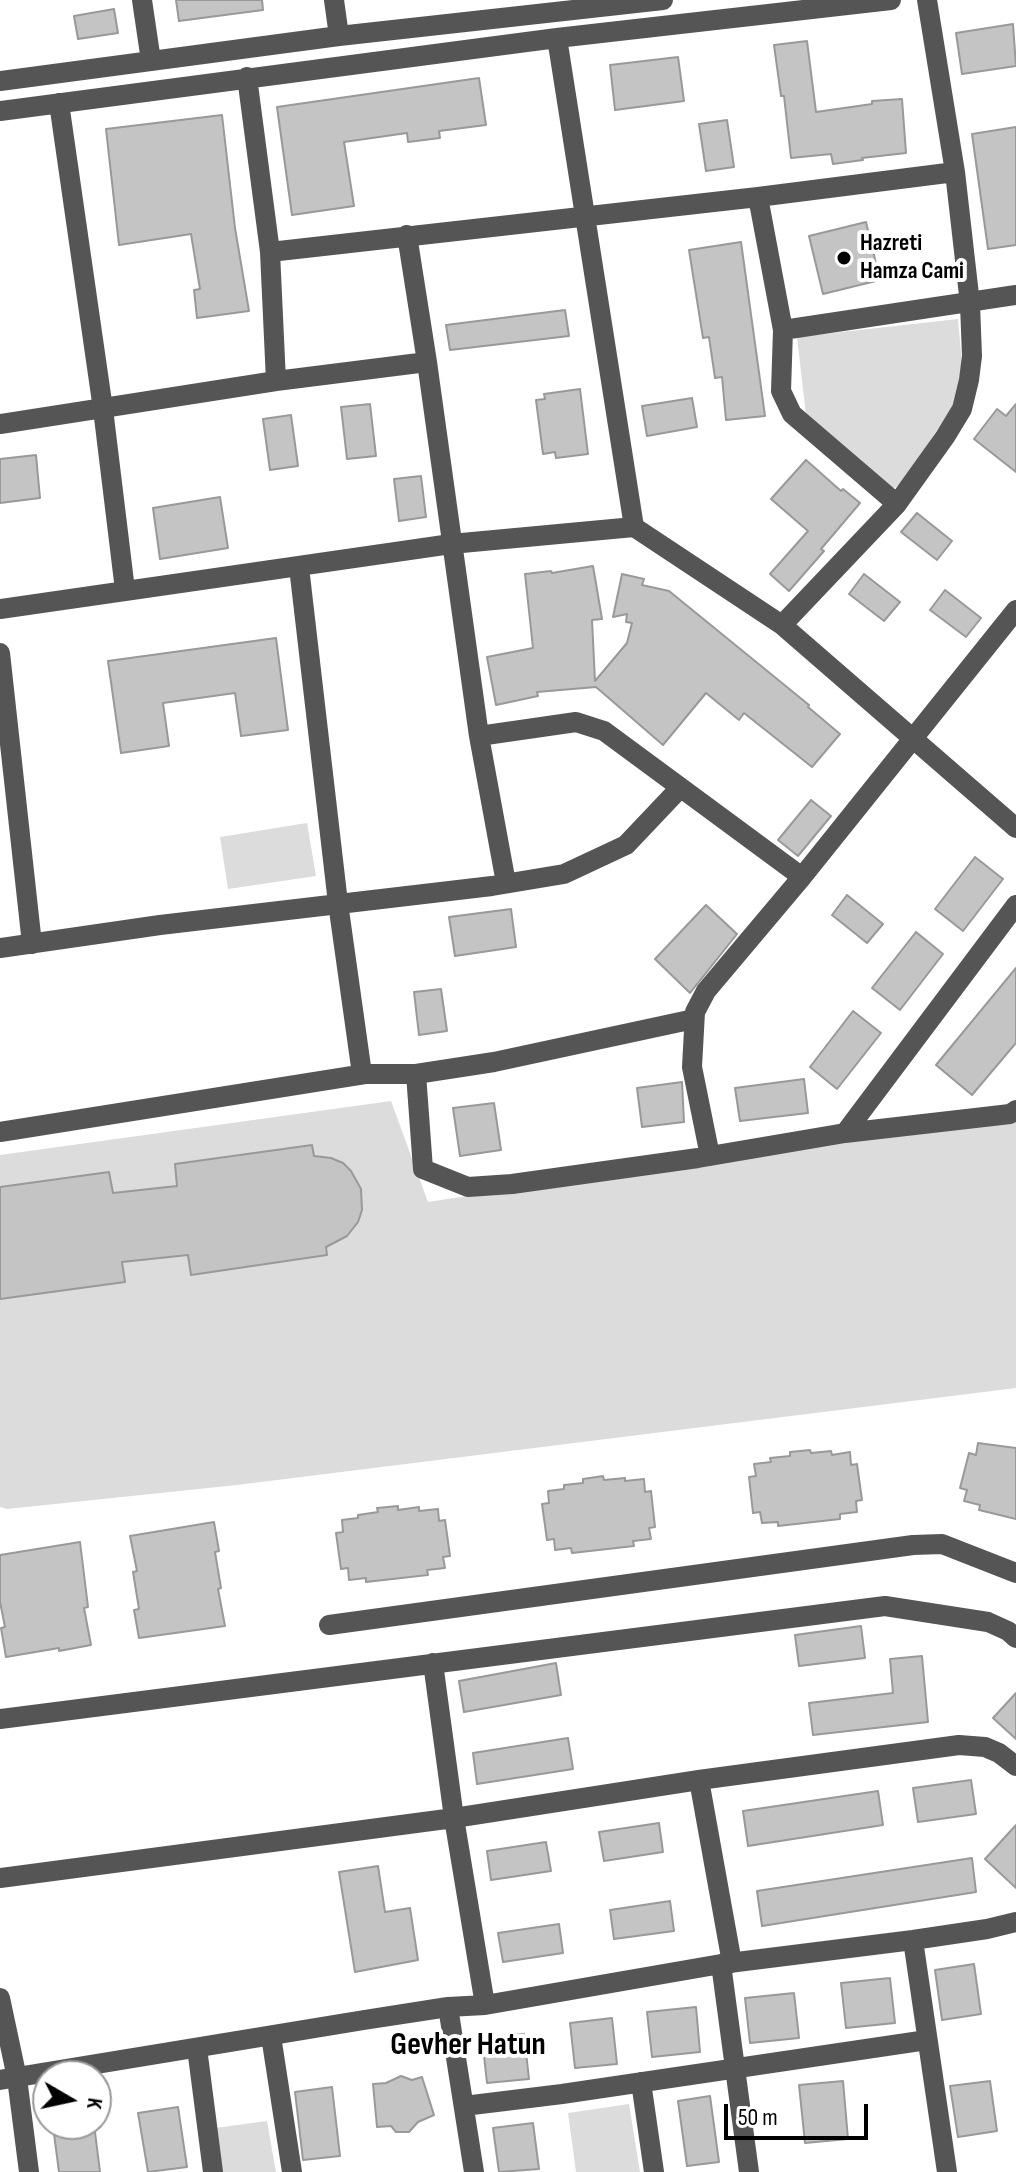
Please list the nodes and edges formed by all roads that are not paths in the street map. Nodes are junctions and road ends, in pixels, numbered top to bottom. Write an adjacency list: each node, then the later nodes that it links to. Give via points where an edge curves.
1 (142, 0): 9 (street)
2 (334, 0): 7 (street)
3 (663, 0): 6 (street)
4 (891, 0): 8 (street)
5 (927, 0): 14 (street)
6 (552, 5): 7 (street)
7 (339, 36): 9 (street)
8 (557, 38): 10 (street); 16 (street)
9 (151, 61): 11 (street)
10 (247, 77): 12 (street); 18 (street)
11 (0, 81)
12 (59, 103): 13 (street); 24 (street)
13 (0, 111)
14 (955, 172): 15 (street); 20 (street)
15 (758, 197): 16 (street); 21 (street)
16 (584, 215): 17 (street); 27 (street)
17 (407, 235): 18 (street); 22 (street)
18 (270, 252): 23 (street)
19 (1016, 295): 20 (street)
20 (970, 304): 21 (street); 26 (street, via 972,356 962,409)
21 (783, 330): 26 (street, via 781,391 792,414)
22 (427, 362): 23 (street); 28 (street)
23 (276, 381): 24 (street)
24 (103, 409): 25 (street); 30 (street)
25 (0, 424)
26 (897, 504): 33 (street)
27 (634, 527): 28 (street); 33 (street)
28 (451, 544): 29 (street); 35 (street)
29 (299, 567): 30 (street); 41 (street)
30 (125, 590): 31 (street)
31 (0, 609)
32 (1016, 610): 36 (street)
33 (782, 625): 36 (street)
34 (0, 653): 43 (street)
35 (479, 736): 37 (street, via 576,722 604,731); 40 (street)
36 (911, 737): 38 (street); 39 (street)
37 (680, 788): 39 (street); 40 (street, via 626,845 564,874)
38 (1016, 828)
39 (802, 877): 45 (street, via 706,991)
40 (506, 883): 41 (street)
41 (338, 903): 43 (street); 46 (street)
42 (1016, 905): 50 (street)
43 (32, 944): 44 (street)
44 (0, 948)
45 (694, 1019): 47 (street); 51 (street, via 692,1067)
46 (365, 1074): 47 (street); 49 (street)
47 (416, 1074): 51 (street, via 423,1169 468,1187)
48 (1016, 1110): 50 (street)
49 (0, 1132)
50 (845, 1133): 51 (street)
51 (710, 1156)
52 (1016, 1573): 53 (street, via 942,1544 913,1545)
53 (329, 1625)
54 (1016, 1638): 55 (street, via 988,1622 885,1606)
55 (433, 1663): 56 (street); 59 (street)
56 (0, 1719)
57 (1016, 1766): 58 (street, via 985,1747 959,1745)
58 (699, 1780): 59 (street); 63 (street)
59 (454, 1818): 60 (street); 65 (street)
60 (0, 1878)
61 (1016, 1922): 62 (street)
62 (913, 1940): 63 (street); 68 (street)
63 (726, 1964): 65 (street); 70 (street)
64 (0, 1998): 71 (street)
65 (485, 2005): 66 (street)
66 (448, 2007): 67 (street); 73 (street)
67 (271, 2036): 69 (street); 76 (street)
68 (927, 2040): 70 (street); 80 (street)
69 (197, 2048): 71 (street); 75 (street)
70 (735, 2067): 72 (street); 79 (street)
71 (9, 2079): 74 (street)
72 (641, 2082): 73 (street); 78 (street)
73 (464, 2106): 77 (street)
74 (29, 2172)
75 (213, 2172)
76 (292, 2172)
77 (474, 2172)
78 (654, 2172)
79 (749, 2172)
80 (947, 2172)

